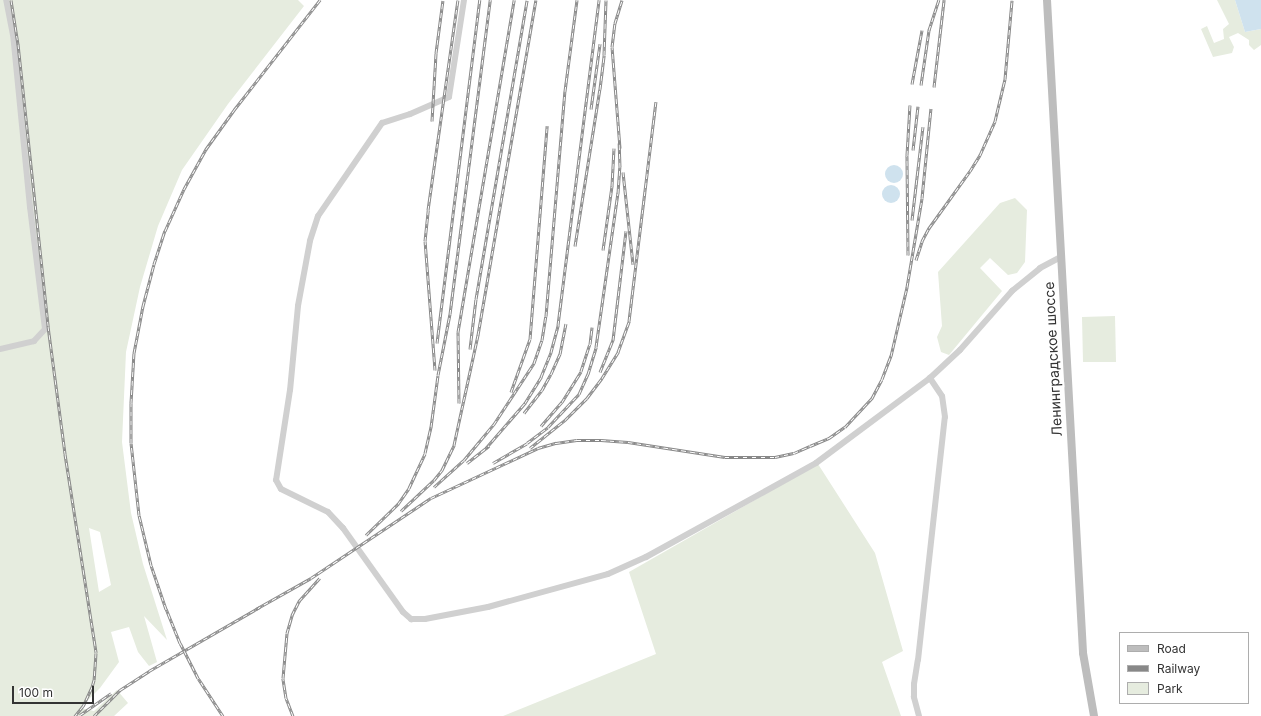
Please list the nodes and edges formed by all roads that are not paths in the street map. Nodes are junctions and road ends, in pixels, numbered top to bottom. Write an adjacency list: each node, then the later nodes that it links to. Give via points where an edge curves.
1 (6, 0): 5 (street, via 13,35 45,329 34,341)
2 (464, 0): 6 (street, via 449,97 382,123 318,216 310,241 298,306 290,390 276,480 280,489 328,512 343,528 403,612 411,619 425,619 488,607 622,569 816,463)
3 (1047, 0): 4 (main road, Ленинградское шоссе)
4 (1061, 257): 6 (street, via 1040,268 1012,291 960,350); 8 (main road, Ленинградское шоссе, via 1083,653)
5 (0, 349)
6 (930, 378): 7 (street, via 942,396 945,417 914,684 914,697)
7 (920, 716)
8 (1094, 716)

